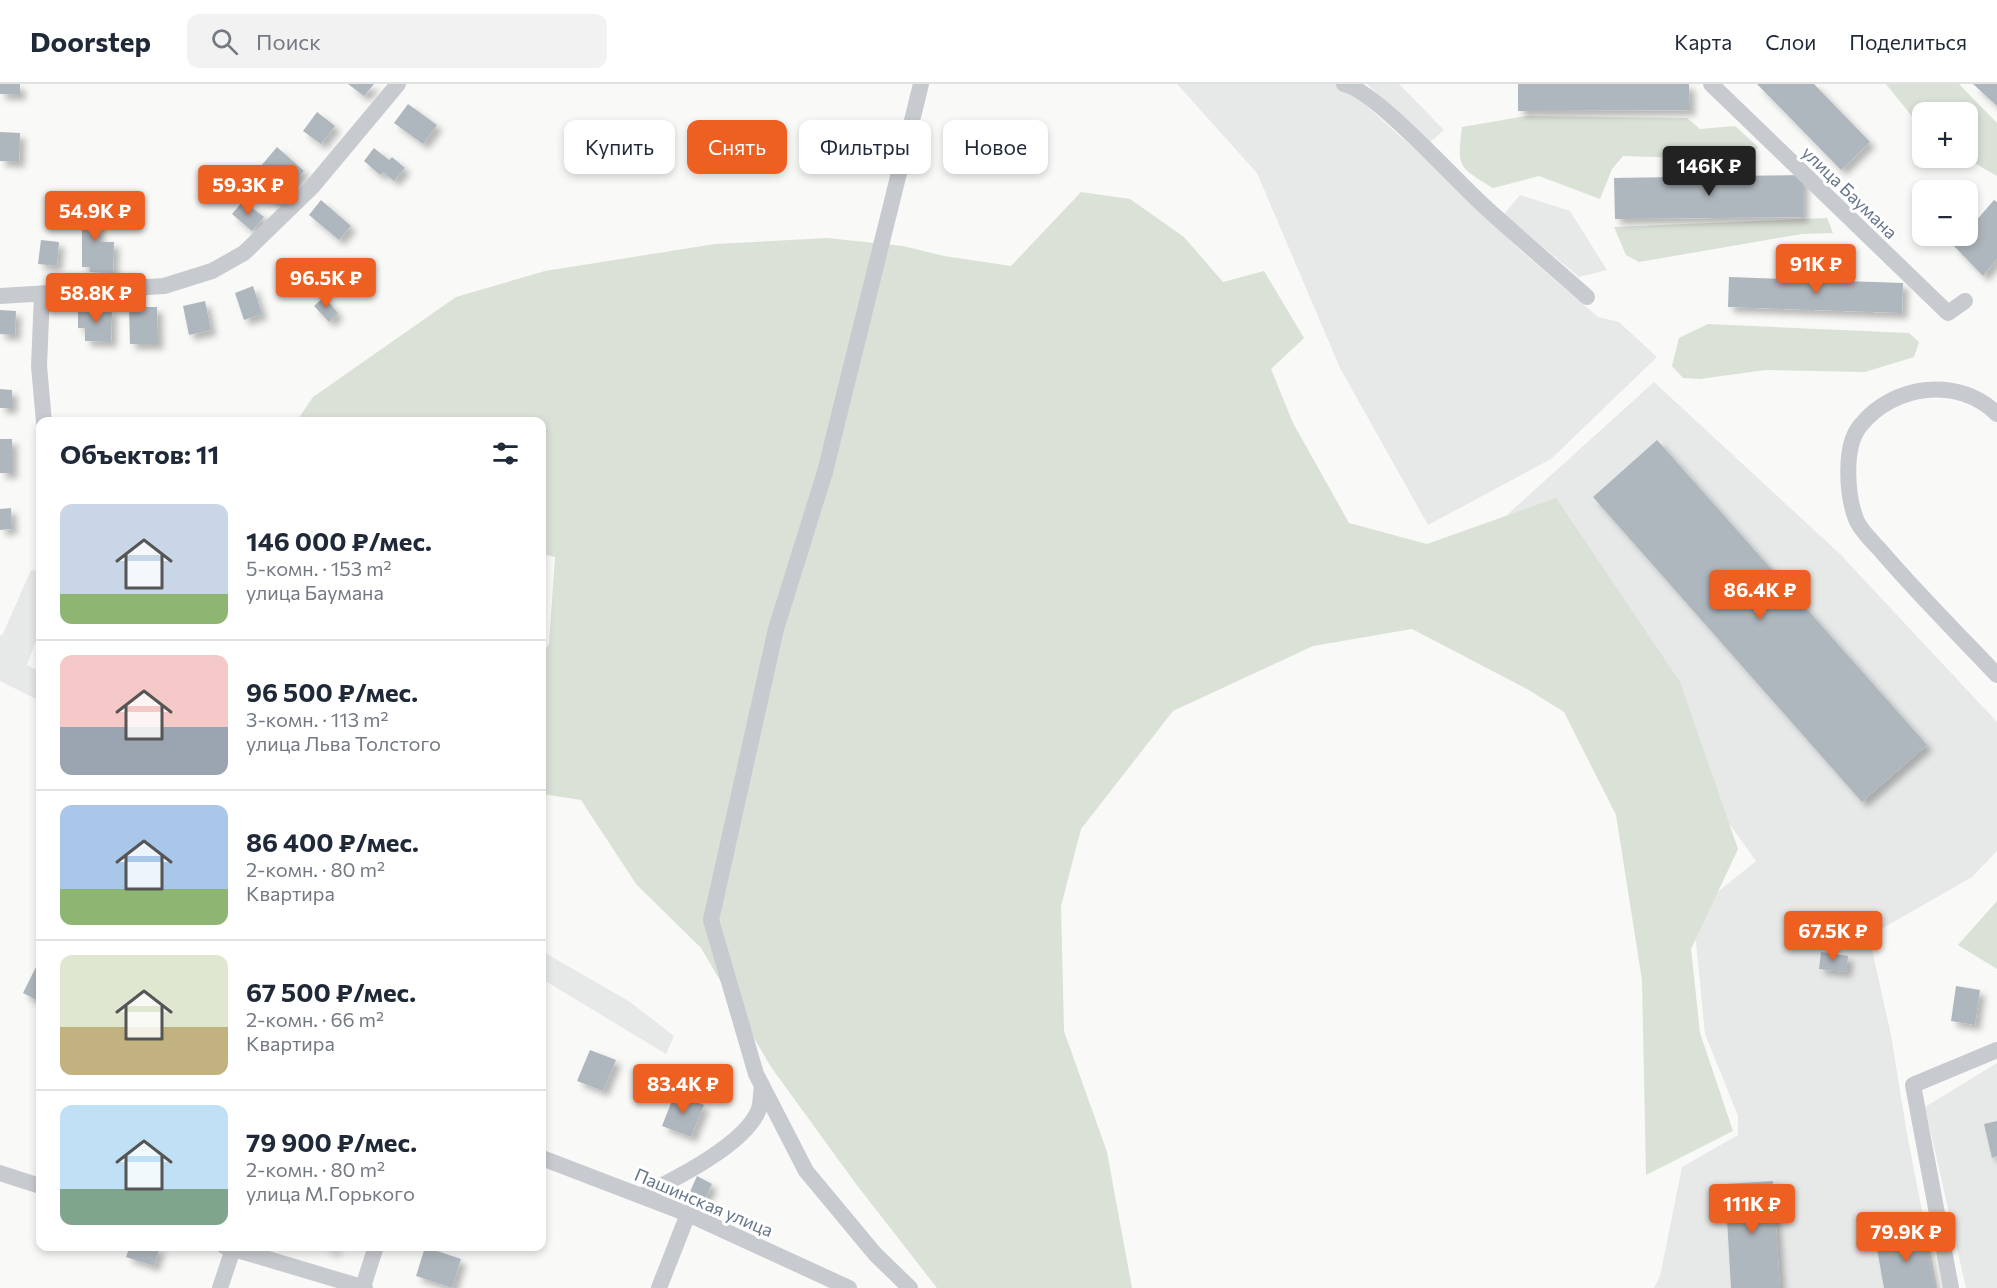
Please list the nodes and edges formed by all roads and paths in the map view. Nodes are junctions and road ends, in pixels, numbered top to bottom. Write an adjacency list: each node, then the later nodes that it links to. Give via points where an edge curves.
1 (398, 84): 5 (street, via 312,187 244,253 212,271 164,286)
2 (921, 84): 13 (street, via 825,472 776,629 711,920)
3 (1344, 84): 7 (street, via 1390,115 1484,207)
4 (1711, 84): 8 (street, улица Баумана, via 1948,313)
5 (42, 294): 6 (street); 10 (street, via 39,366)
6 (0, 296)
7 (1587, 297)
8 (1965, 301)
9 (1997, 414): 11 (street, via 1986,403 1959,392 1922,389 1891,399 1859,426 1851,447 1847,485 1856,521)
10 (44, 417)
11 (1997, 675)
12 (1997, 1050): 27 (street, via 1913,1085)
13 (762, 1085): 17 (street, via 759,1109 742,1132 699,1166); 26 (street, via 806,1171 875,1254)
14 (546, 1159): 17 (street, Пашинская улица)
15 (0, 1173): 16 (street)
16 (36, 1185)
17 (643, 1195): 18 (street, Пашинская улица)
18 (688, 1214): 24 (street); 25 (street, Пашинская улица)
19 (228, 1251): 22 (street)
20 (239, 1251): 23 (street)
21 (375, 1251): 23 (street)
22 (220, 1288)
23 (364, 1288)
24 (659, 1288)
25 (849, 1288)
26 (910, 1288)
27 (1951, 1288)

